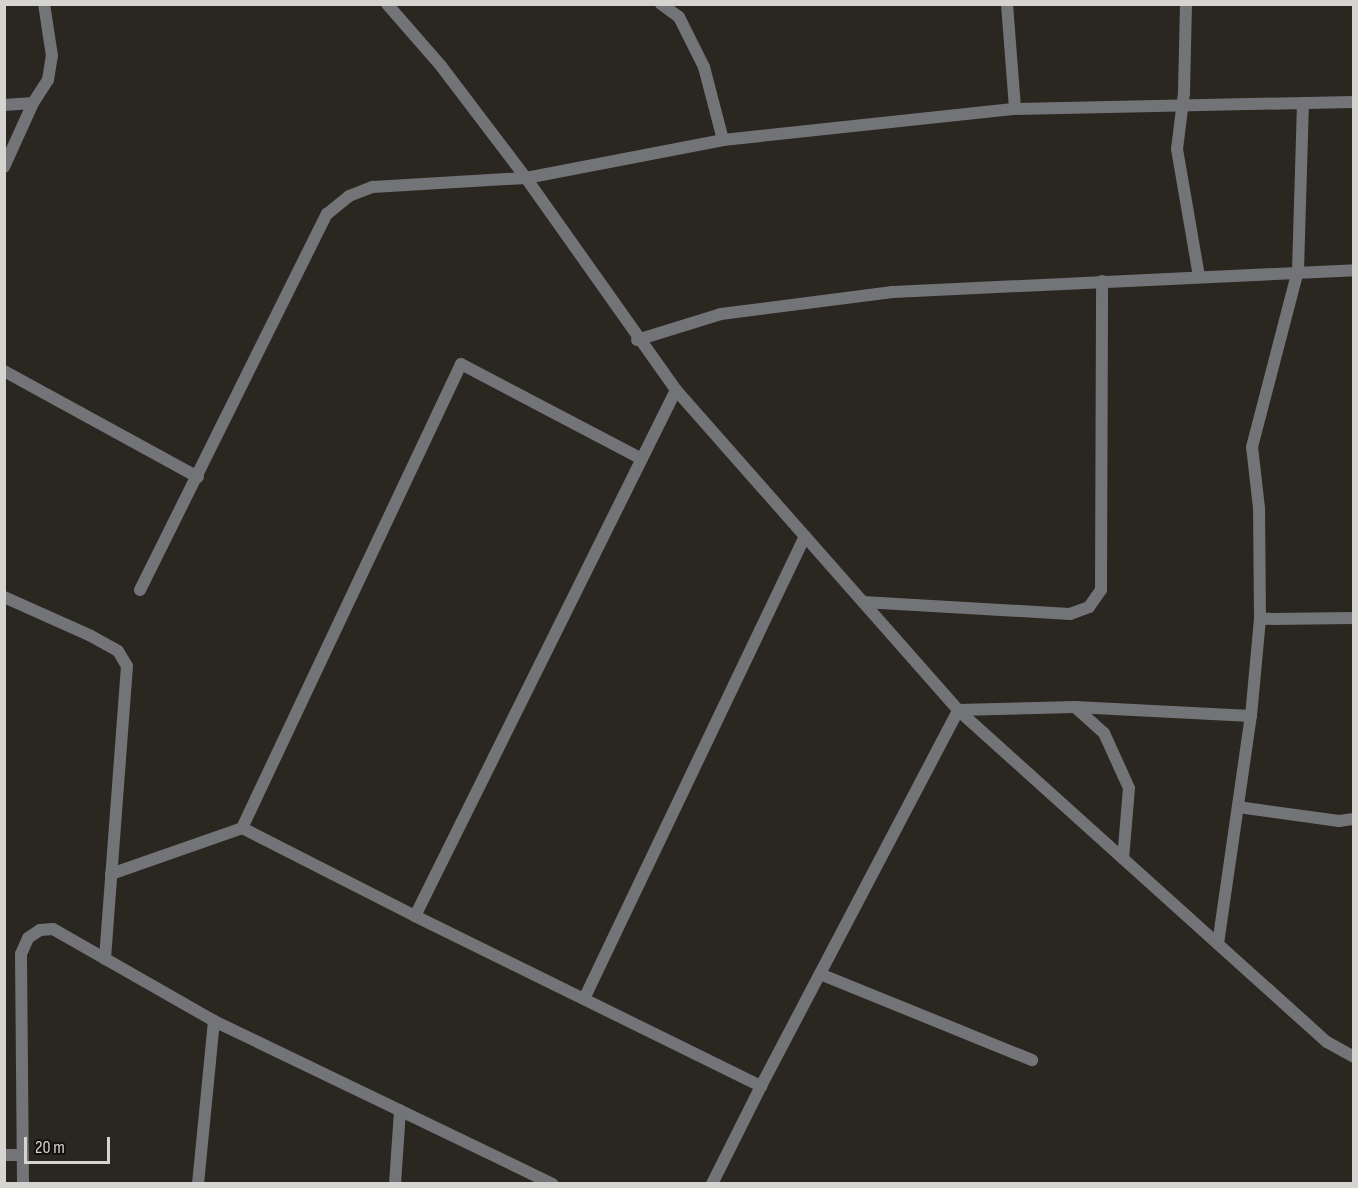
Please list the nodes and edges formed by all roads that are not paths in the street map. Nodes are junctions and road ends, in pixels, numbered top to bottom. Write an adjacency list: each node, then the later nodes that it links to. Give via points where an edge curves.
1 (44, 4): 7 (street, via 52,56 48,80)
2 (661, 4): 12 (street, via 679,17 704,67)
3 (1006, 4): 11 (street)
4 (1186, 4): 10 (street)
5 (392, 5): 14 (street)
6 (1353, 102): 8 (street)
7 (33, 103): 9 (street); 13 (street)
8 (1303, 103): 10 (street); 16 (street)
9 (4, 105)
10 (1182, 105): 11 (street); 17 (street, via 1177,149)
11 (1015, 109): 12 (street)
12 (723, 140): 14 (street)
13 (4, 167)
14 (526, 178): 19 (street); 23 (street, via 373,187 349,196 327,214)
15 (1353, 270): 16 (street)
16 (1298, 271): 17 (street); 29 (street, via 1252,447 1259,508)
17 (1199, 277): 18 (street)
18 (1102, 281): 19 (street, via 893,292 721,314); 27 (street, via 1101,590 1089,607 1070,614)
19 (637, 340): 21 (street)
20 (4, 371): 23 (street)
21 (676, 390): 22 (street); 24 (street)
22 (642, 459): 35 (street, via 461,364); 38 (street)
23 (198, 477): 25 (street)
24 (805, 536): 27 (street); 42 (street)
25 (140, 590)
26 (4, 597): 37 (street, via 118,651 128,666)
27 (863, 602): 31 (street)
28 (1353, 618): 29 (street)
29 (1260, 619): 32 (street)
30 (1075, 708): 31 (street); 32 (street); 36 (street, via 1104,733 1129,788)
31 (958, 710): 36 (street); 41 (street)
32 (1251, 716): 33 (street)
33 (1238, 807): 34 (street, via 1339,821); 39 (street)
34 (1353, 819)
35 (242, 828): 37 (street); 38 (street)
36 (1124, 859): 39 (street)
37 (111, 874): 40 (street)
38 (416, 916): 42 (street)
39 (1218, 944): 44 (street, via 1327,1042)
40 (105, 959): 43 (street); 49 (street, via 53,929 40,930 28,938 21,954)
41 (820, 974): 45 (street); 46 (street)
42 (584, 999): 46 (street)
43 (214, 1021): 47 (street); 51 (street)
44 (1353, 1057)
45 (1032, 1060)
46 (761, 1086): 54 (street)
47 (400, 1110): 52 (street); 53 (street)
48 (4, 1155): 49 (street)
49 (23, 1155): 50 (street)
50 (23, 1184)
51 (198, 1184)
52 (395, 1184)
53 (553, 1184)
54 (712, 1184)

